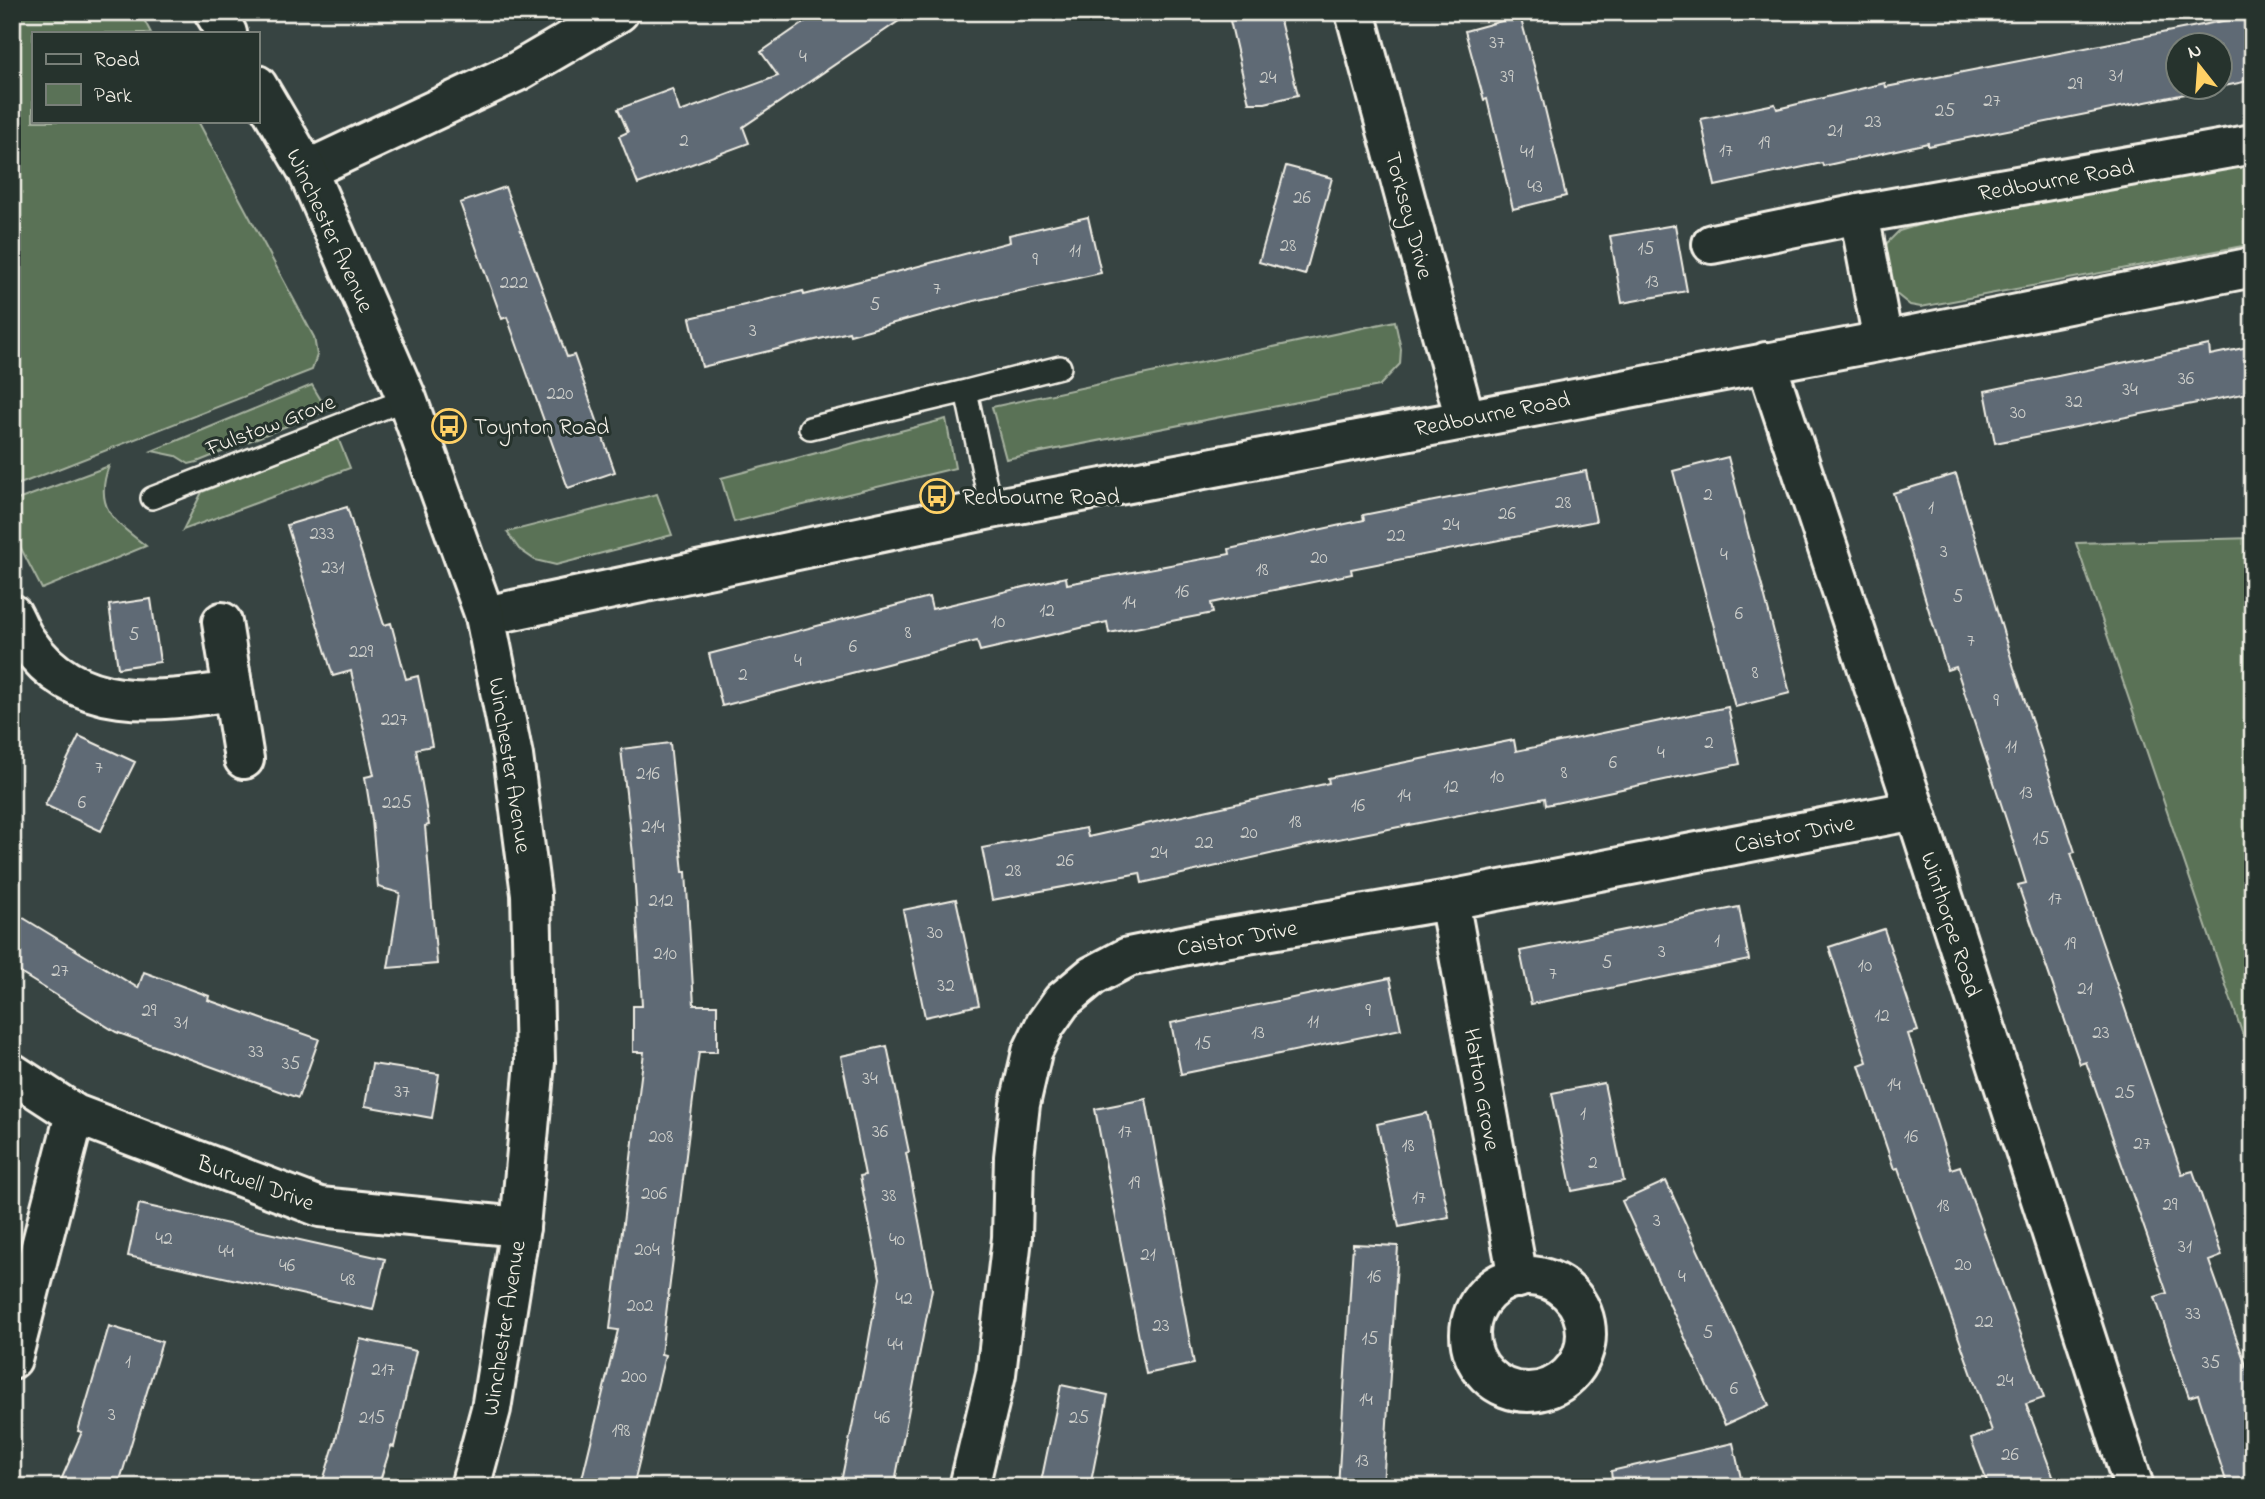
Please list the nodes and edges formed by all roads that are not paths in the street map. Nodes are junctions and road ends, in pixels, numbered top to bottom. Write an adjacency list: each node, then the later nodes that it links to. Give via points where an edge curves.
1 (214, 12): 4 (street)
2 (619, 12): 7 (street, via 519,71)
3 (1355, 12): 16 (street, Torksey Drive)
4 (226, 32)
5 (259, 88): 7 (street, Winchester Avenue)
6 (2253, 144): 8 (street, Redbourne Road)
7 (307, 170): 15 (street, Winchester Avenue)
8 (1859, 214): 9 (street, Redbourne Road); 11 (street)
9 (1712, 244)
10 (2253, 267): 11 (street, Redbourne Road)
11 (1883, 341): 12 (street, Redbourne Road)
12 (1766, 362): 16 (street, Redbourne Road); 25 (street, Winthorpe Road)
13 (1060, 367): 14 (lane)
14 (966, 391): 17 (lane); 19 (lane)
15 (407, 399): 18 (lane, Fulstow Grove); 21 (street, Winchester Avenue)
16 (1465, 419): 19 (street, Redbourne Road)
17 (810, 428)
18 (152, 498)
19 (991, 509): 21 (street, Redbourne Road)
20 (12, 614): 23 (street, via 28,643 48,665 72,683 101,694 148,701)
21 (485, 616): 29 (street, Winchester Avenue, via 513,756 531,894 535,1062)
22 (222, 622): 23 (street)
23 (233, 691): 24 (street)
24 (244, 759)
25 (1915, 810): 26 (street, Caistor Drive); 34 (street, Winthorpe Road)
26 (1449, 900): 30 (street, Hatton Grove); 33 (street, Caistor Drive, via 1128,957 1092,976 1062,1001 1032,1052 1020,1104 1012,1238 996,1374)
27 (12, 1073): 28 (street, Burwell Drive)
28 (75, 1114): 29 (street, Burwell Drive, via 320,1207); 31 (street)
29 (520, 1227): 32 (street, Winchester Avenue, via 491,1409)
30 (1518, 1278)
31 (12, 1359)
32 (470, 1487)
33 (969, 1487)
34 (2134, 1487)

